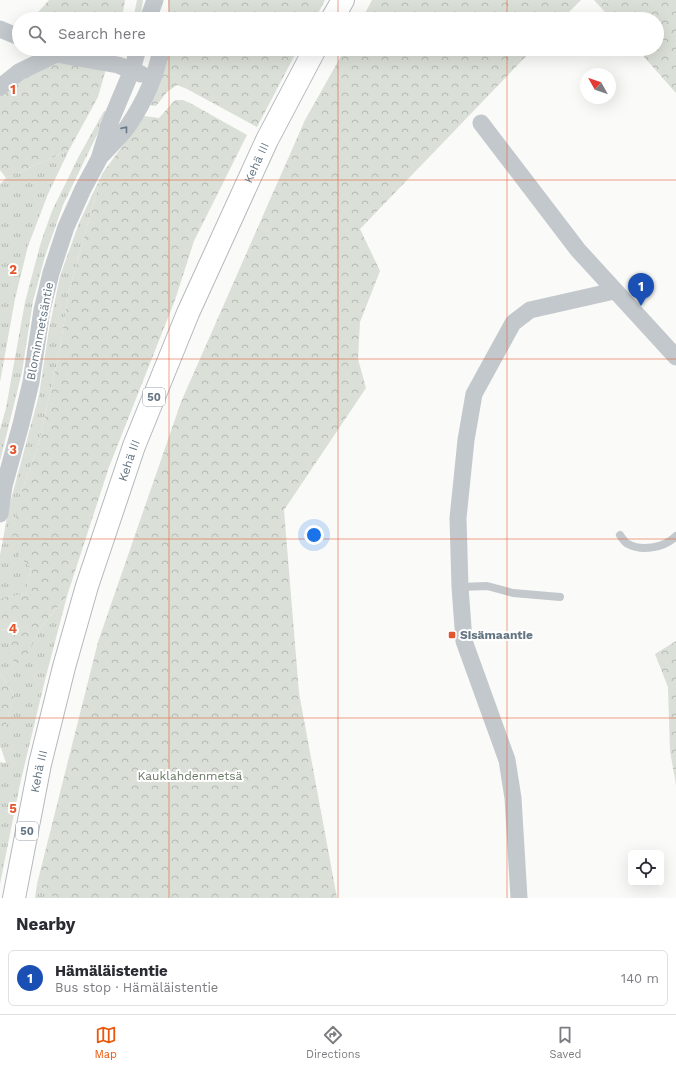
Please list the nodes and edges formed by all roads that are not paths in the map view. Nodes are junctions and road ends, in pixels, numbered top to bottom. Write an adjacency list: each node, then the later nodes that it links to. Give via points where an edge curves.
1 (155, 0): 4 (street)
2 (159, 0): 5 (street)
3 (343, 0): 6 (highway)
4 (151, 12)
5 (161, 12)
6 (336, 12)
7 (0, 29): 8 (street)
8 (12, 34)
9 (45, 56): 16 (street)
10 (73, 56): 14 (street, via 118,64)
11 (136, 56): 14 (street, Blominmetsäntie)
12 (159, 56): 15 (street, Blominmetsäntie)
13 (311, 56): 27 (highway, Kehä III / 50, via 267,140 188,313 134,446 87,586 64,667 40,764)
14 (132, 70): 15 (street); 18 (street, Blominmetsäntie, via 111,120)
15 (152, 78): 18 (street, Blominmetsäntie, one-way to 15, via 127,127 141,105)
16 (0, 87)
17 (481, 123): 19 (street, via 578,250)
18 (99, 159): 21 (street, Blominmetsäntie, via 66,226 51,273 26,403)
19 (614, 291): 20 (street); 25 (street, via 530,310 513,323 474,394 458,518)
20 (676, 358)
21 (2, 491): 22 (street, Blominmetsäntie)
22 (0, 514)
23 (620, 535): 24 (lane, via 628,544 647,549 671,541)
24 (676, 536)
25 (460, 587): 26 (lane, via 488,586 513,593); 28 (street, via 464,641 507,760 513,798)
26 (560, 597)
27 (14, 898)
28 (519, 898)

